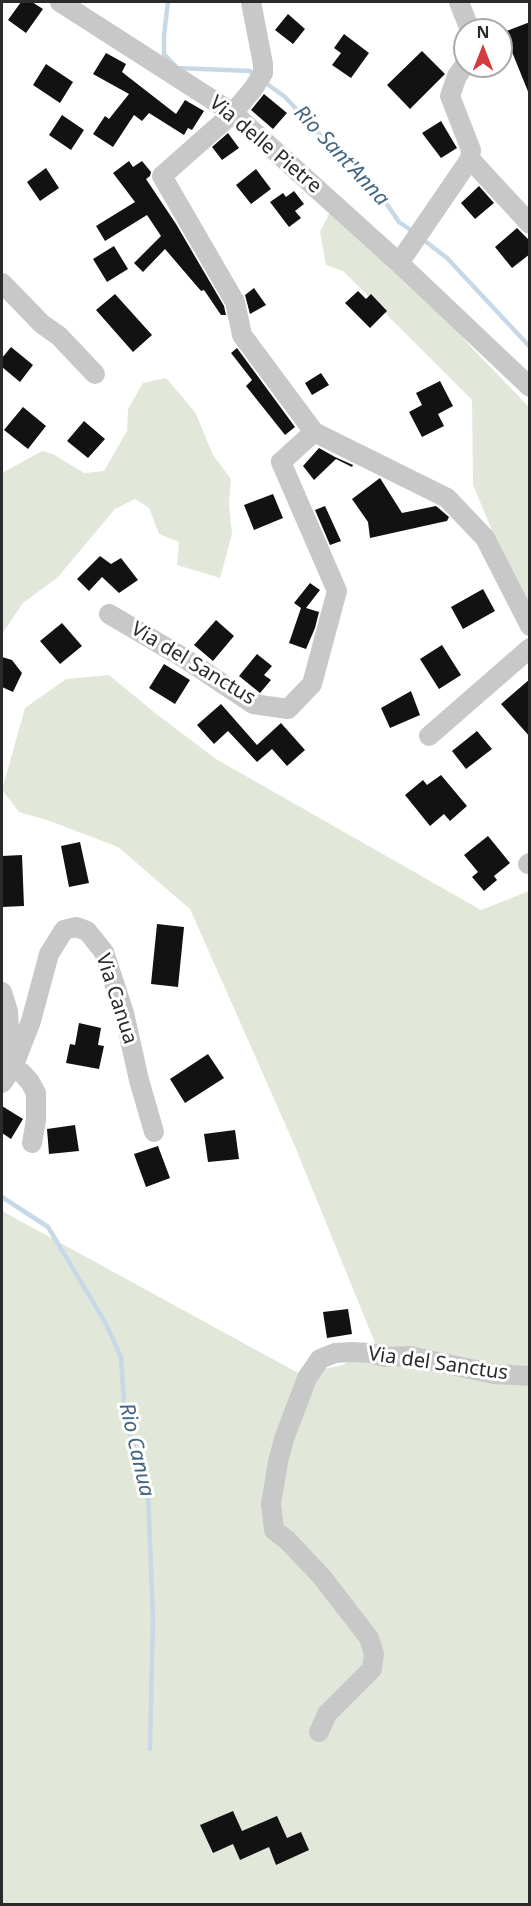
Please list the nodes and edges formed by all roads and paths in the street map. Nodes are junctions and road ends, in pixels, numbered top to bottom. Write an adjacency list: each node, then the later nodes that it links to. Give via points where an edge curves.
1 (60, 2): 6 (street, Via delle Pietre)
2 (251, 2): 6 (street, via 264,64 258,81)
3 (459, 2): 4 (street)
4 (465, 18)
5 (456, 78): 7 (street, via 450,96 471,150)
6 (233, 113): 9 (street, Via delle Pietre); 13 (street, via 162,176 235,302 242,335)
7 (470, 159): 8 (street); 9 (street)
8 (530, 224)
9 (402, 260): 12 (street, Via delle Pietre)
10 (2, 283): 11 (street)
11 (96, 374)
12 (530, 387)
13 (314, 432): 14 (street, Via del Sanctus, via 281,462 337,591 312,684 288,709 253,704); 15 (street, via 447,498 485,538)
14 (109, 614)
15 (530, 626)
16 (530, 648): 17 (street)
17 (429, 736)
18 (2, 992): 19 (street, via 9,1030)
19 (4, 1075): 20 (street, Via Canua, via 31,1021 49,954 64,930 76,927 87,931 104,952); 21 (street, via 30,1082 36,1093)
20 (154, 1132)
21 (32, 1143)
22 (530, 1376): 23 (street, Via del Sanctus, via 494,1374 410,1356 352,1352 320,1359 307,1378 278,1462 271,1504 274,1530 322,1577 369,1638 374,1654 372,1669 327,1714)
23 (319, 1732)

